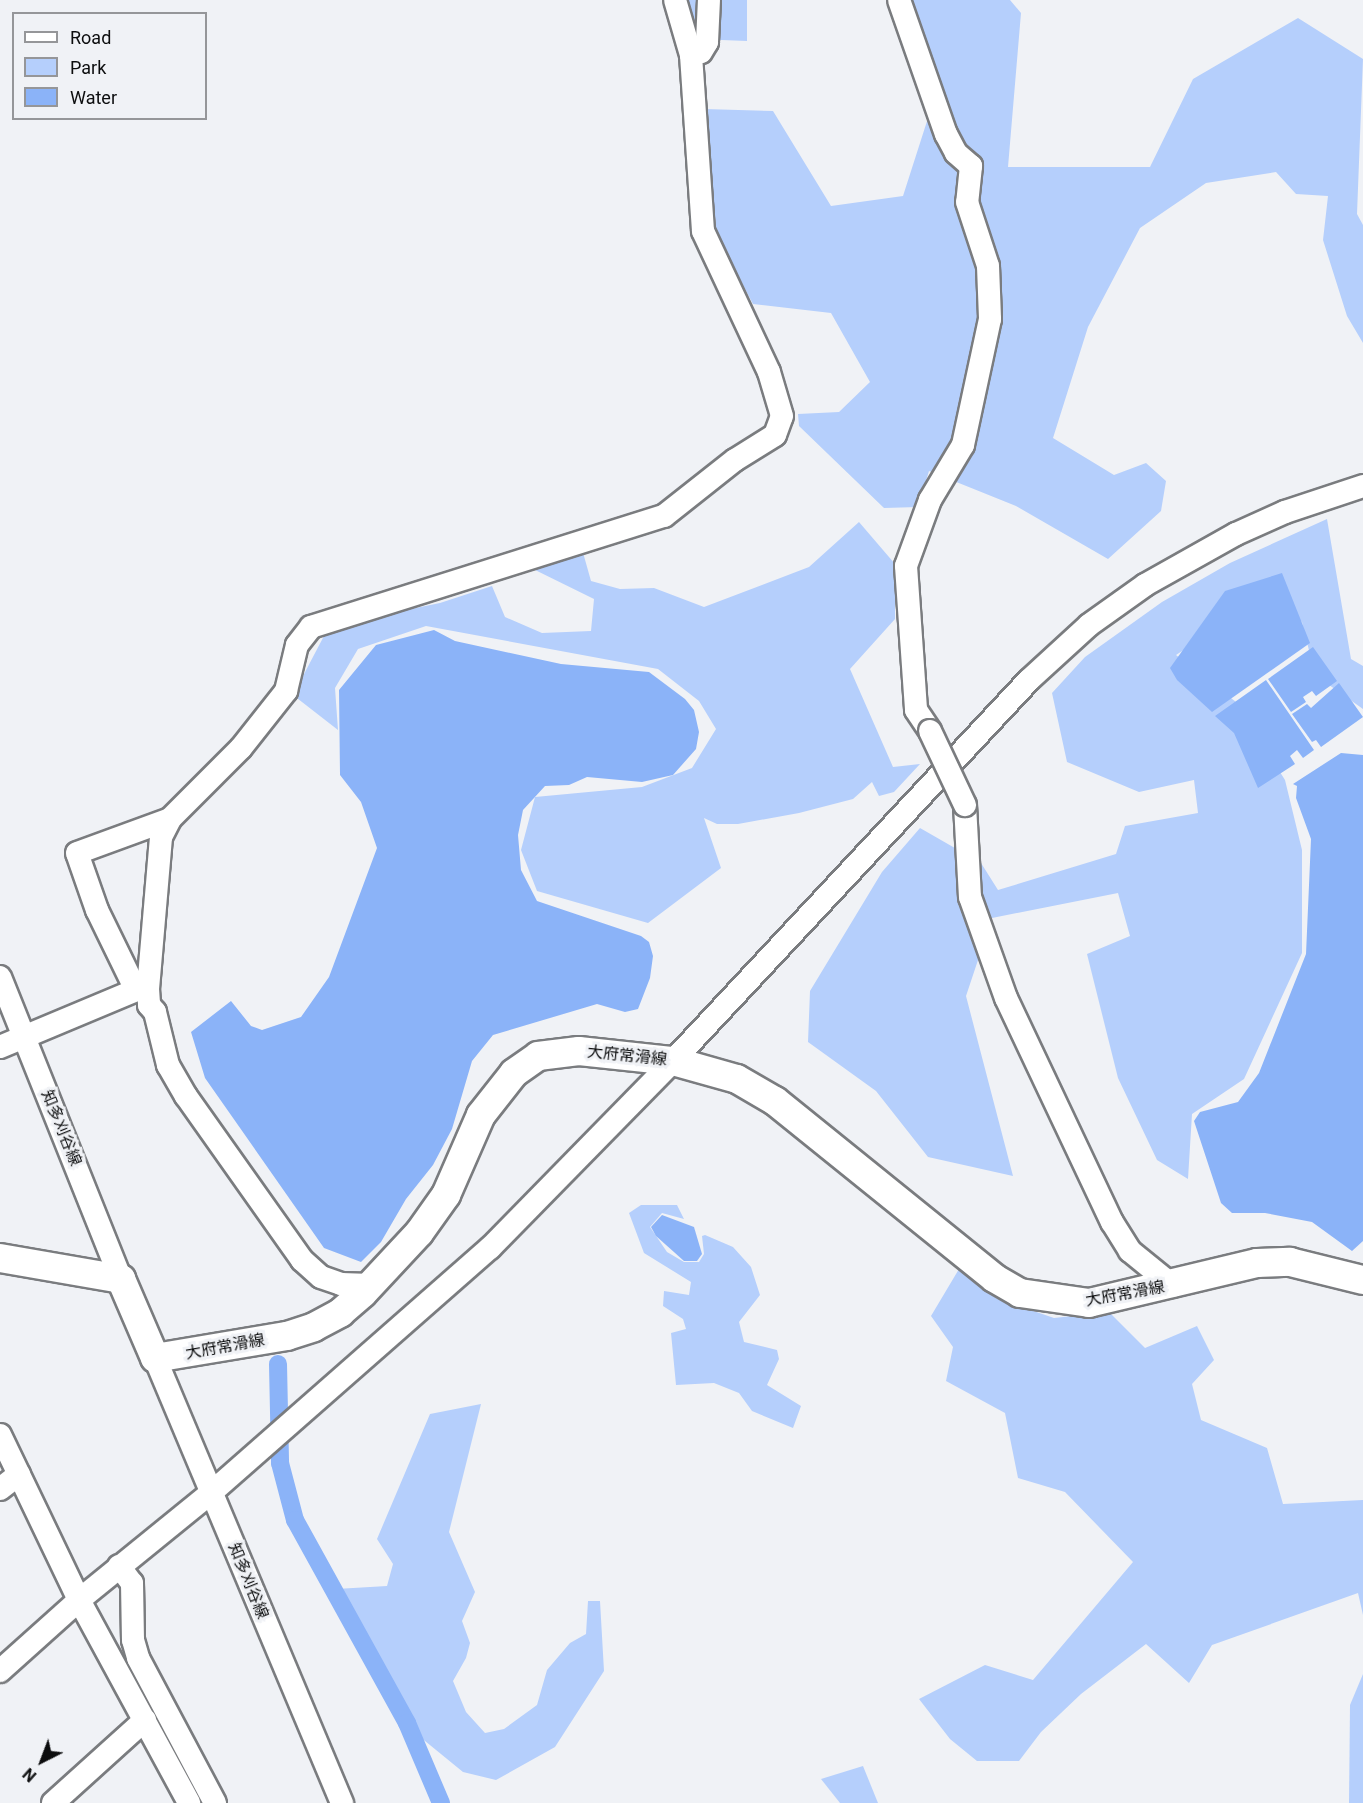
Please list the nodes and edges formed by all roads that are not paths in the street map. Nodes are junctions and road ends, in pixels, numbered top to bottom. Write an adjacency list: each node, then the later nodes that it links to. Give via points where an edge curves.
1 (675, 0): 4 (street)
2 (709, 0): 4 (street, via 707,42 701,52)
3 (898, 0): 16 (street, bridge, via 945,134 956,153 971,166 967,202 988,266 990,319 985,359 963,445 930,500 906,566 916,710 930,731 964,805 970,897 1006,998 1112,1222 1130,1251)
4 (691, 55): 6 (street, via 704,231 768,372 782,416 775,435 735,460 664,516 311,627 297,645 286,691 241,748)
5 (1363, 486): 11 (street, via 1285,512 1236,534 1145,585 1089,625 1029,680)
6 (170, 819): 8 (street, via 161,837); 8 (street, via 77,853 97,910)
7 (0, 977): 9 (street, 知多刈谷線)
8 (142, 989): 9 (street); 15 (street, via 155,1012 168,1065 186,1096 302,1260 321,1278 341,1284)
9 (25, 1036): 10 (street); 13 (street, 知多刈谷線)
10 (0, 1047)
11 (673, 1060): 15 (main road, 大府常滑線, via 579,1051 538,1056 514,1073 481,1115 446,1195 419,1233); 16 (main road, 大府常滑線, via 737,1079 775,1101 986,1272 1020,1293 1089,1303); 21 (street, via 490,1248)
12 (0, 1258): 13 (main road)
13 (121, 1279): 17 (main road)
14 (1363, 1280): 16 (main road, 大府常滑線, via 1290,1262 1257,1263)
15 (371, 1285): 17 (main road, 大府常滑線, via 340,1312 314,1327 287,1336)
16 (1173, 1286)
17 (155, 1358): 21 (street, 知多刈谷線)
18 (0, 1435): 19 (street)
19 (19, 1474): 20 (street); 23 (street)
20 (0, 1490)
21 (212, 1492): 22 (street); 29 (street, 知多刈谷線)
22 (119, 1566): 23 (street); 28 (street, via 132,1583 133,1640 138,1658)
23 (79, 1600): 24 (street); 25 (street)
24 (0, 1671)
25 (145, 1720): 26 (street); 27 (street)
26 (53, 1803)
27 (189, 1803)
28 (215, 1803)
29 (342, 1803)

